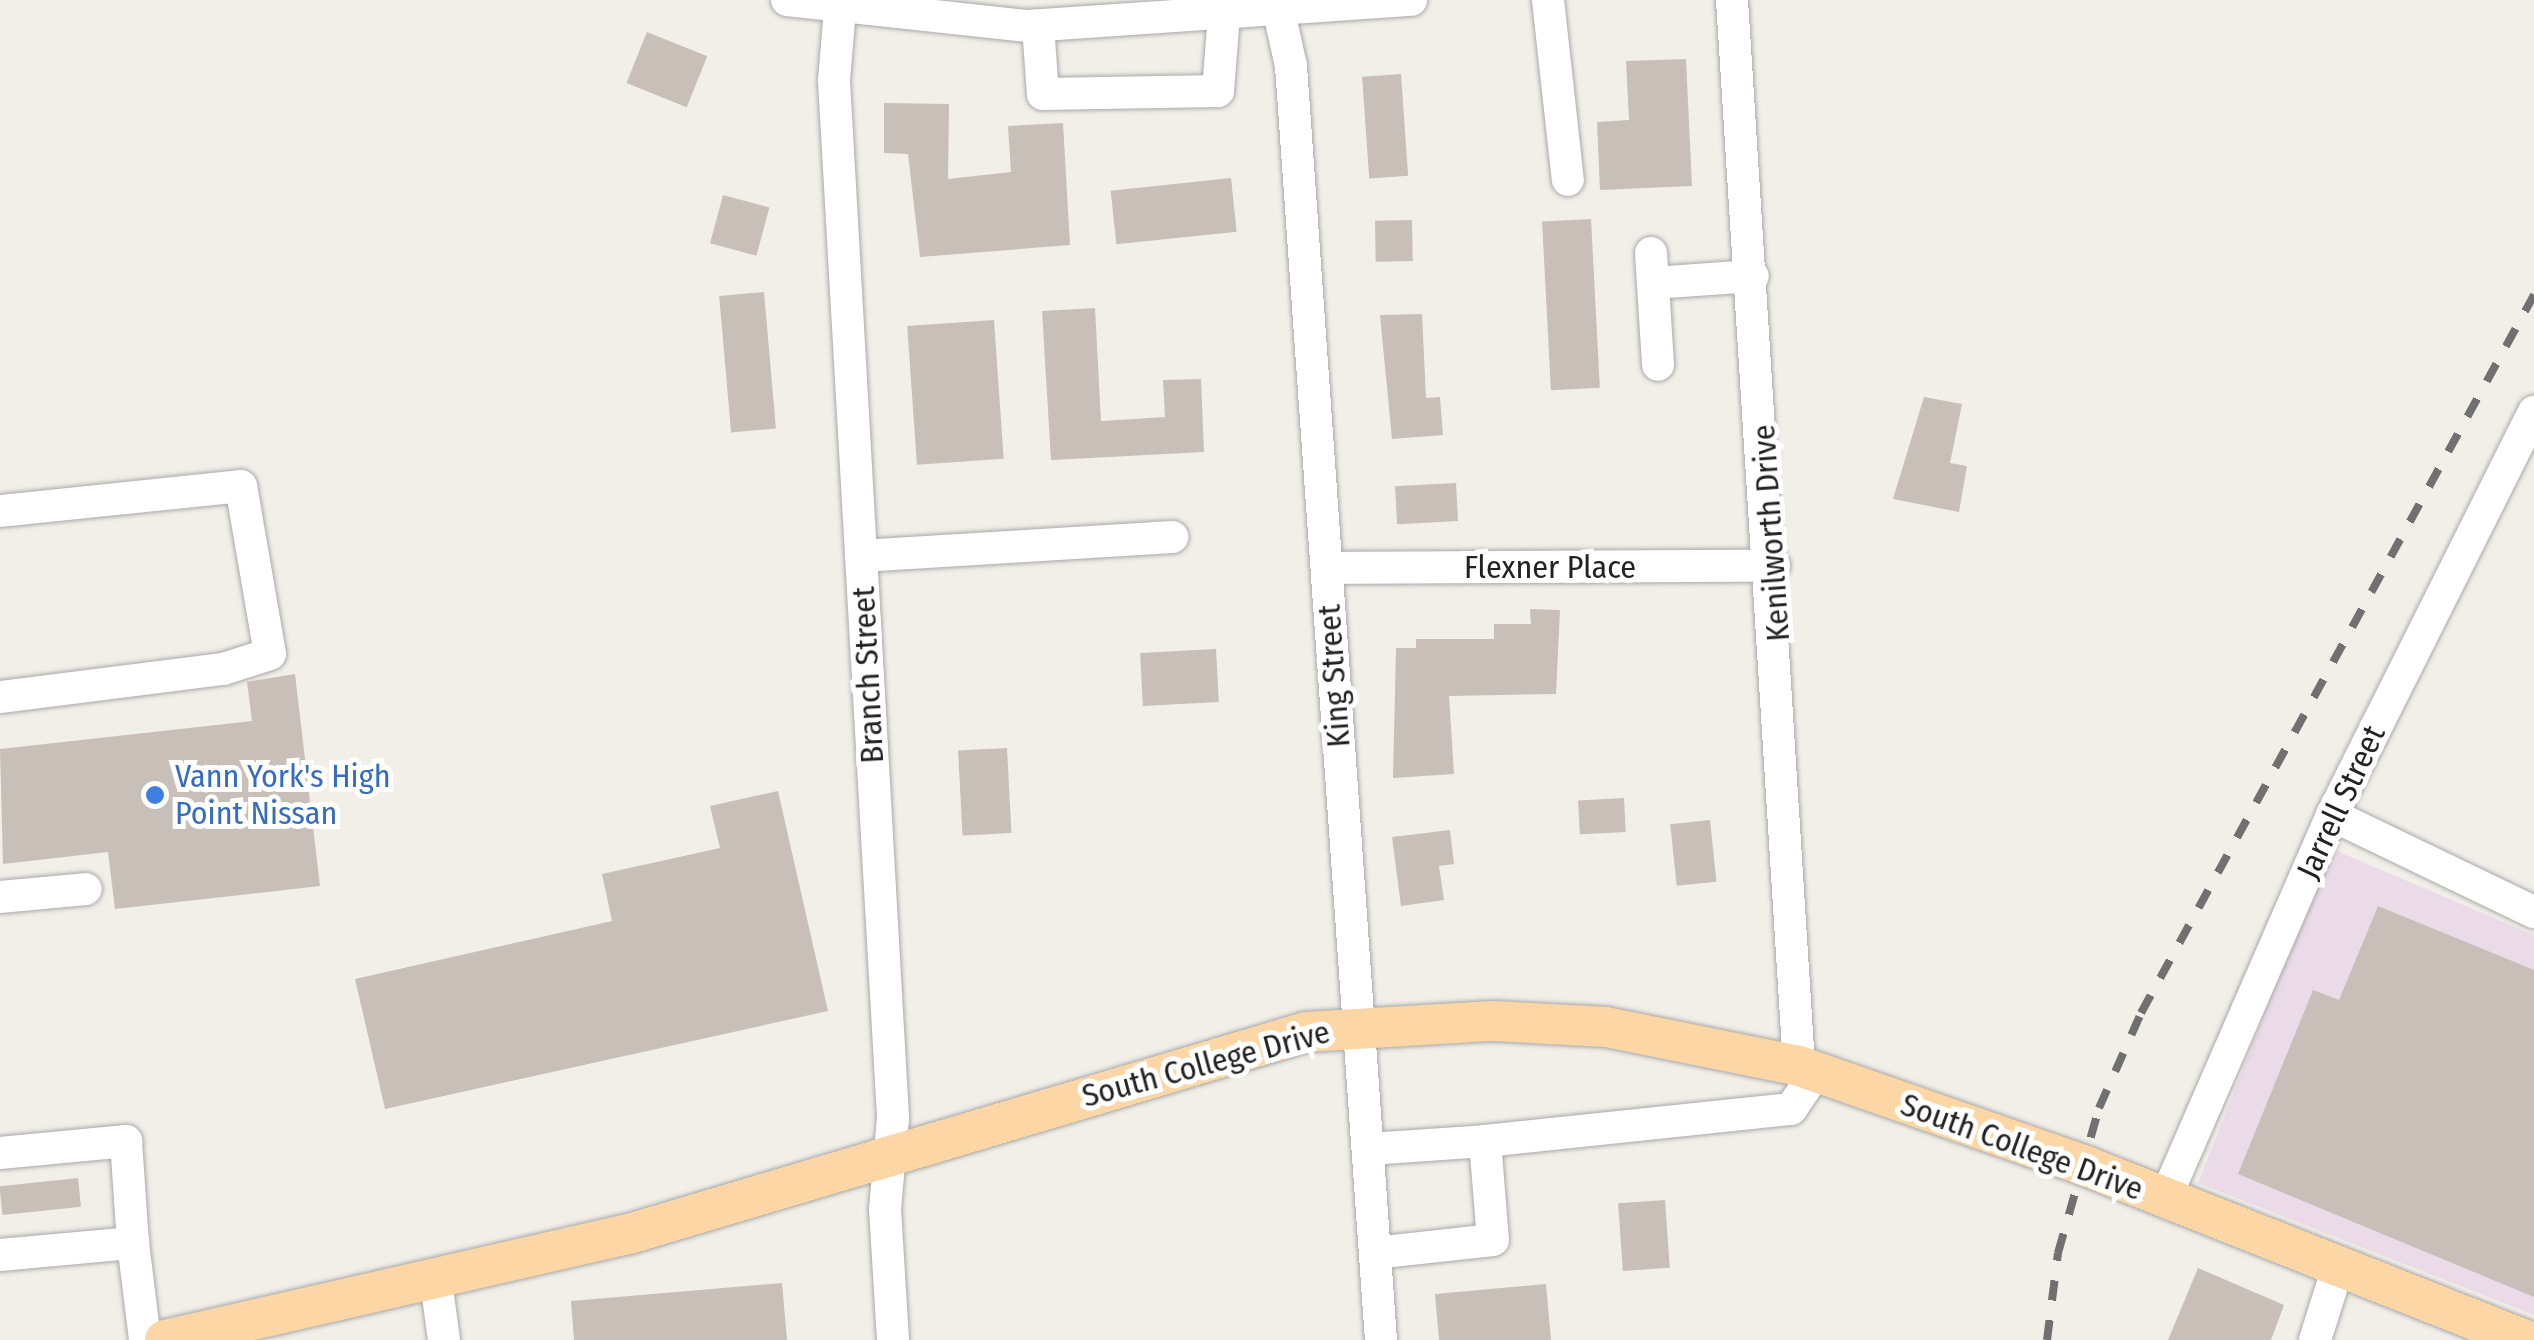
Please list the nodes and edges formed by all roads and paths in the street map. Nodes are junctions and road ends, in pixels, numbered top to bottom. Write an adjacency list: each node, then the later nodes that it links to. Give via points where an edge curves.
1 (787, 0): 6 (street)
2 (1410, 0): 5 (street)
3 (1548, 0): 10 (street)
4 (1732, 0): 11 (street, Kenilworth Drive)
5 (1377, 2): 7 (street)
6 (840, 10): 9 (street); 16 (street, Branch Street, via 834,81)
7 (1279, 12): 8 (street); 18 (street, King Street)
8 (1224, 15): 9 (street); 9 (street, via 1218,91 1043,94)
9 (1038, 25)
10 (1568, 180)
11 (1753, 276): 12 (street, via 1652,268); 17 (street, Kenilworth Drive)
12 (1658, 365)
13 (2534, 412): 20 (street, Jarrell Street)
14 (0, 511): 19 (street, via 241,486 270,654 223,669)
15 (1172, 536): 16 (street)
16 (861, 556): 28 (street, Branch Street)
17 (1774, 566): 18 (street, Flexner Place); 25 (street, Kenilworth Drive)
18 (1327, 568): 24 (street, King Street)
19 (0, 697)
20 (2332, 815): 23 (street); 31 (street, Jarrell Street)
21 (86, 890): 22 (street)
22 (0, 897)
23 (2532, 905)
24 (1361, 1026): 25 (main road, South College Drive, via 1606,1026); 27 (street, King Street); 28 (main road, South College Drive, via 1306,1032)
25 (1808, 1069): 26 (street, via 1790,1109); 31 (main road, South College Drive)
26 (1485, 1142): 27 (street); 33 (street, via 1493,1240)
27 (1368, 1148): 33 (street, King Street)
28 (892, 1150): 36 (main road, South College Drive, via 629,1234); 40 (street, Branch Street, via 885,1208)
29 (0, 1153): 32 (street, via 126,1141)
30 (0, 1173): 32 (street, via 92,1162)
31 (2165, 1199): 35 (main road, South College Drive)
32 (132, 1228): 34 (street); 37 (street)
33 (1376, 1253): 41 (street, King Street)
34 (0, 1255)
35 (2338, 1267): 42 (street); 43 (main road, South College Drive)
36 (436, 1280): 38 (main road, South College Drive); 39 (street)
37 (145, 1340)
38 (169, 1340)
39 (444, 1340)
40 (892, 1340)
41 (1381, 1340)
42 (2315, 1340)
43 (2524, 1340)

